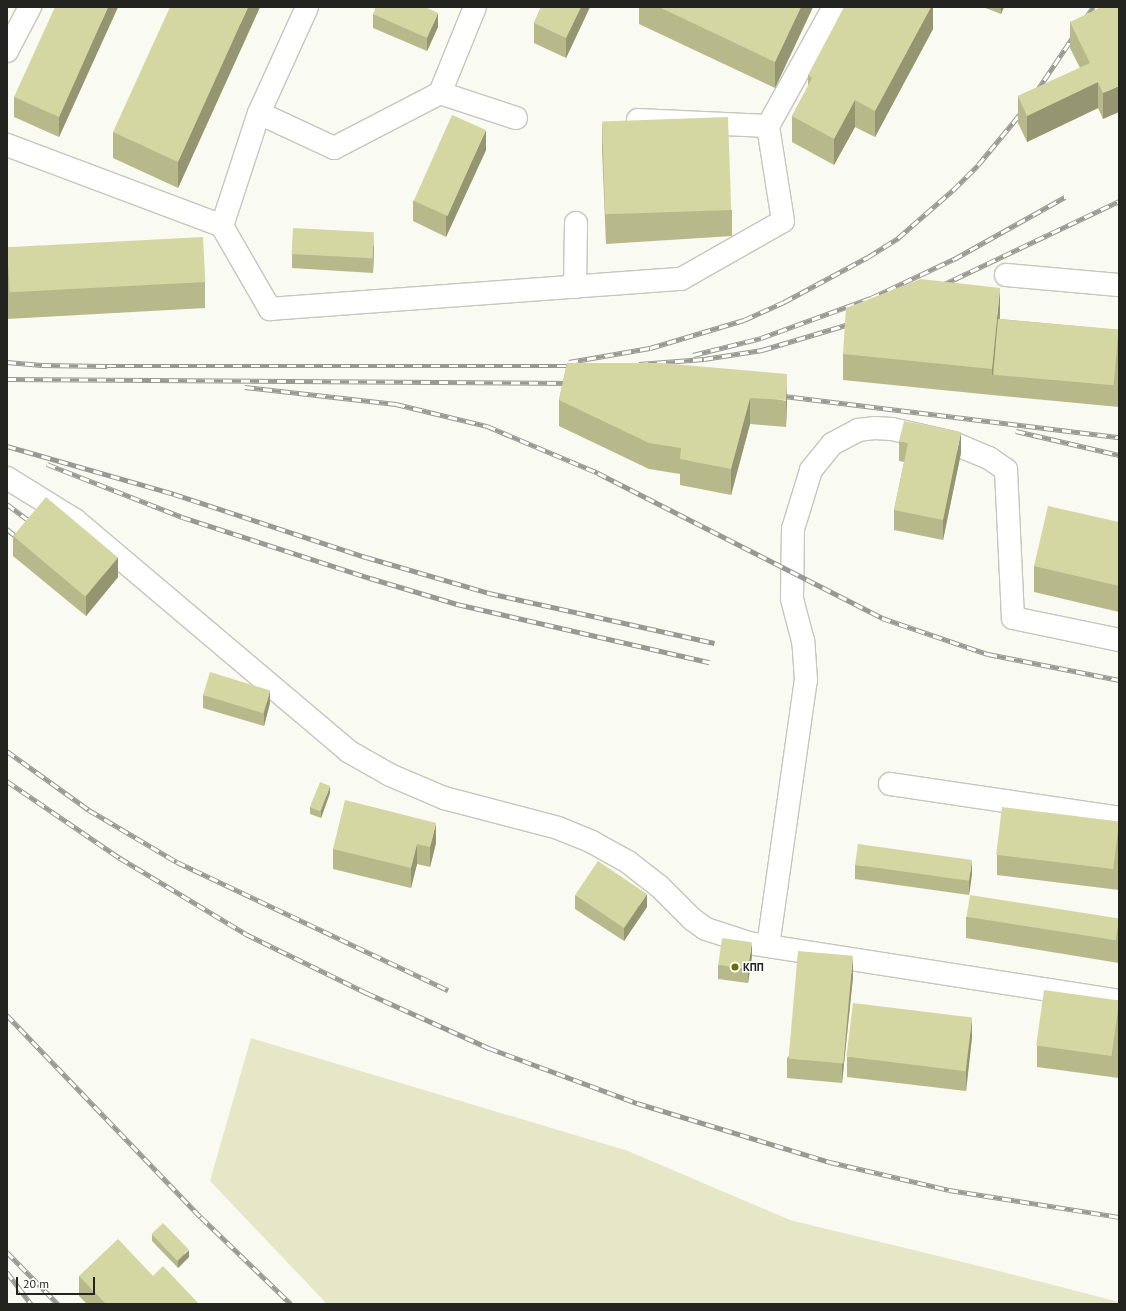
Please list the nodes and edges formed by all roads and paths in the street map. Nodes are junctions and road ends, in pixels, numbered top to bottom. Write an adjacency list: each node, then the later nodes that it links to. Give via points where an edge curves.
1 (30, 7): 5 (lane)
2 (307, 7): 7 (lane)
3 (475, 7): 6 (lane)
4 (834, 7): 10 (lane)
5 (7, 51)
6 (440, 93): 7 (lane, via 334,148); 8 (lane)
7 (259, 113): 13 (lane)
8 (516, 118)
9 (638, 120): 10 (lane)
10 (768, 126): 16 (lane, via 783,221 681,279)
11 (7, 145): 13 (lane)
12 (576, 223): 16 (lane)
13 (222, 226): 16 (lane, via 270,309)
14 (1006, 275): 15 (lane)
15 (1119, 285)
16 (575, 286)
17 (7, 478): 21 (lane, via 75,520 348,751 390,775 444,798 558,828 592,842 628,862 706,929 749,944)
18 (1119, 640): 21 (lane, via 1013,618 1006,470 989,458 954,443 892,429 858,430 832,444 811,470 793,530 792,599 803,640 806,680)
19 (890, 784): 20 (lane)
20 (1119, 818)
21 (768, 946): 22 (lane)
22 (1119, 1001)

